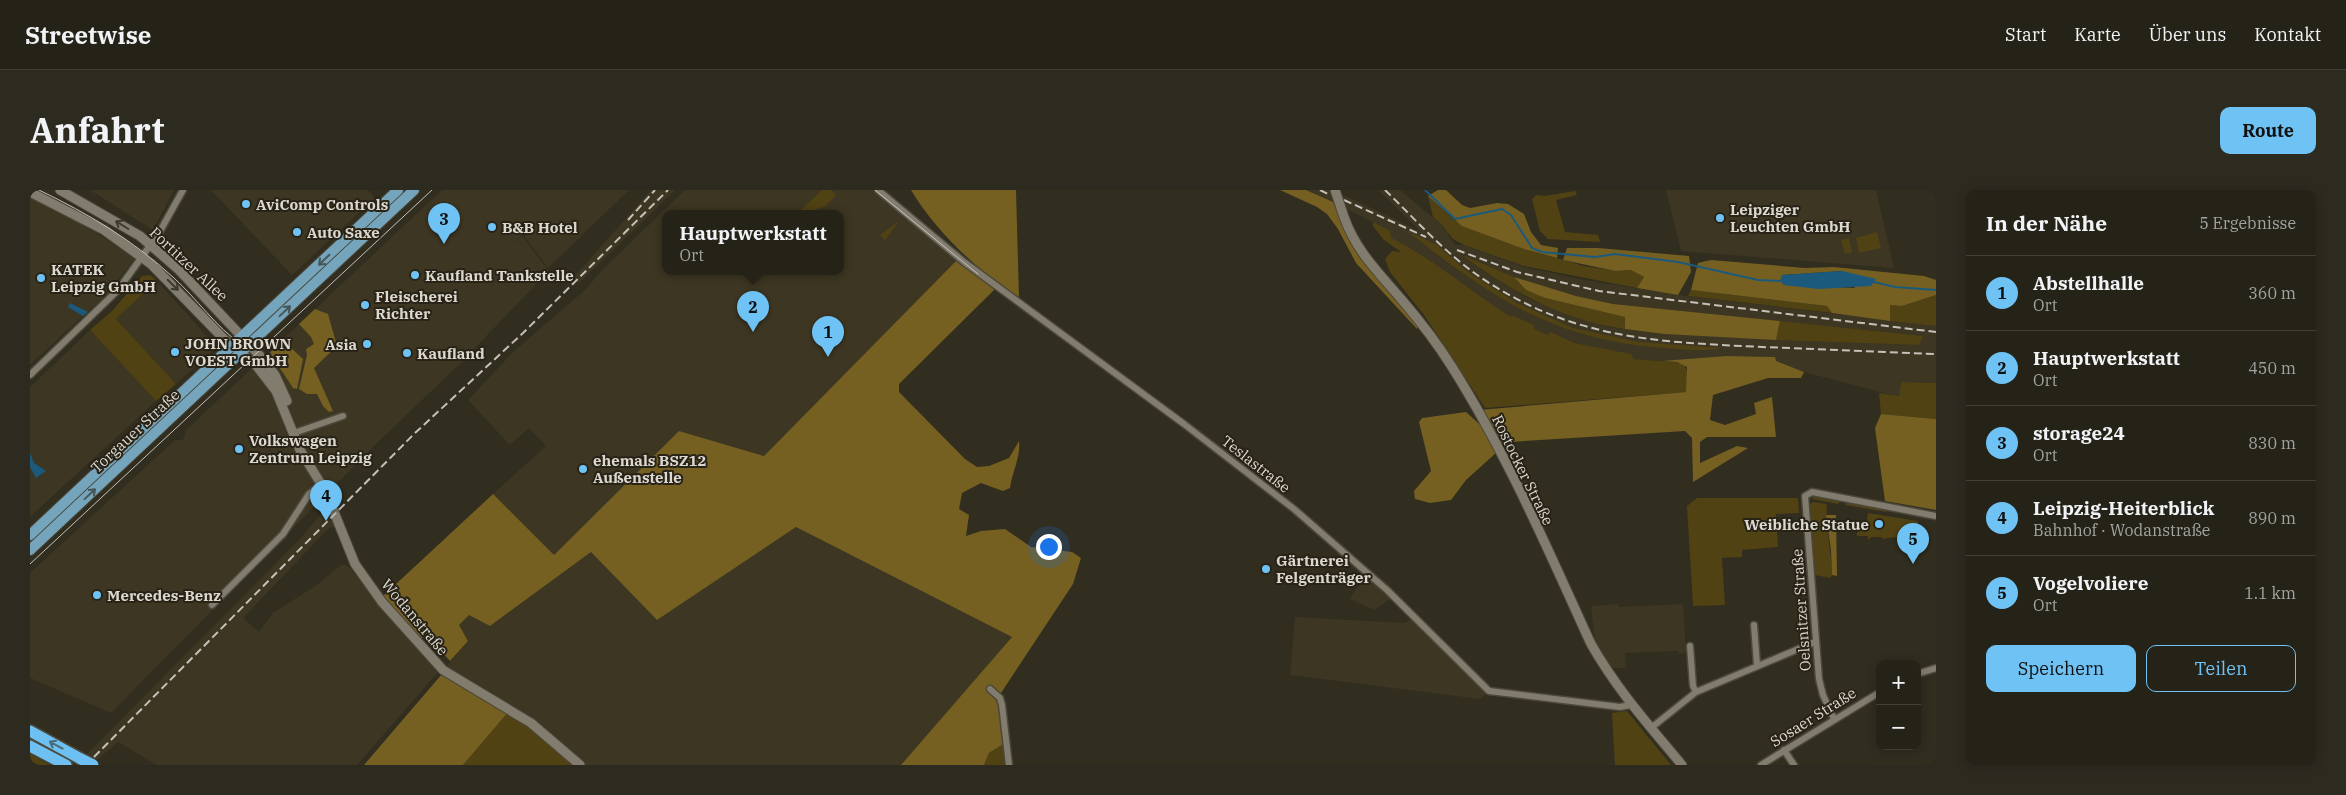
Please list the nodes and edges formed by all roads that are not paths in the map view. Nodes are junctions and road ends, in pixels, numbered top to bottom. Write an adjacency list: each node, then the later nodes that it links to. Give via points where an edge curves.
1 (60, 190): 8 (main road, Portitzer Allee, one-way to 1, via 123,225)
2 (182, 190): 8 (street)
3 (398, 190): 10 (main road, Torgauer Straße, one-way to 10)
4 (414, 190): 10 (main road, Torgauer Straße, one-way to 4)
5 (878, 190): 29 (street, Teslastraße, via 964,262 1294,508 1386,590 1489,691 1620,707)
6 (1335, 190): 29 (main road, Rostocker Straße, bridge, via 1364,257 1416,316 1479,410 1591,644)
7 (30, 192): 9 (main road, Portitzer Allee, via 104,230)
8 (151, 245): 9 (street); 10 (main road, Portitzer Allee)
9 (142, 258): 11 (main road, Portitzer Allee, one-way to 11); 12 (street, via 108,301)
10 (246, 340): 11 (main road, Torgauer Straße); 14 (main road, Wodanstraße, via 275,375)
11 (236, 349): 14 (main road, Wodanstraße, via 255,364 276,391); 17 (main road, Torgauer Straße); 18 (main road, Torgauer Straße, one-way to 11)
12 (30, 375)
13 (343, 416): 14 (street)
14 (296, 432): 15 (main road, Wodanstraße)
15 (321, 484): 19 (street, via 302,503 283,534); 37 (main road, Wodanstraße, via 355,564 420,647 443,670 531,723)
16 (1936, 516): 21 (street, Oelsnitzer Straße, via 1812,492 1805,496)
17 (30, 535)
18 (30, 550)
19 (212, 605)
20 (1754, 625): 23 (street)
21 (1815, 642): 23 (street); 30 (street, Oelsnitzer Straße, via 1821,688)
22 (1690, 646): 27 (street)
23 (1757, 666): 27 (street)
24 (1936, 668): 25 (street)
25 (1921, 673)
26 (990, 689): 38 (street, via 1002,704)
27 (1696, 692): 31 (street)
28 (1876, 694): 30 (street, Sosaer Straße)
29 (1630, 705): 31 (main road, Rostocker Straße)
30 (1834, 718): 34 (street, Sosaer Straße)
31 (1651, 728): 39 (main road, Rostocker Straße)
32 (30, 731): 36 (highway, one-way to 32, bridge)
33 (30, 746): 35 (highway)
34 (1784, 750): 40 (street, Sosaer Straße); 41 (street)
35 (66, 765)
36 (93, 765)
37 (580, 765)
38 (1009, 765)
39 (1682, 765)
40 (1761, 765)
41 (1794, 765)

